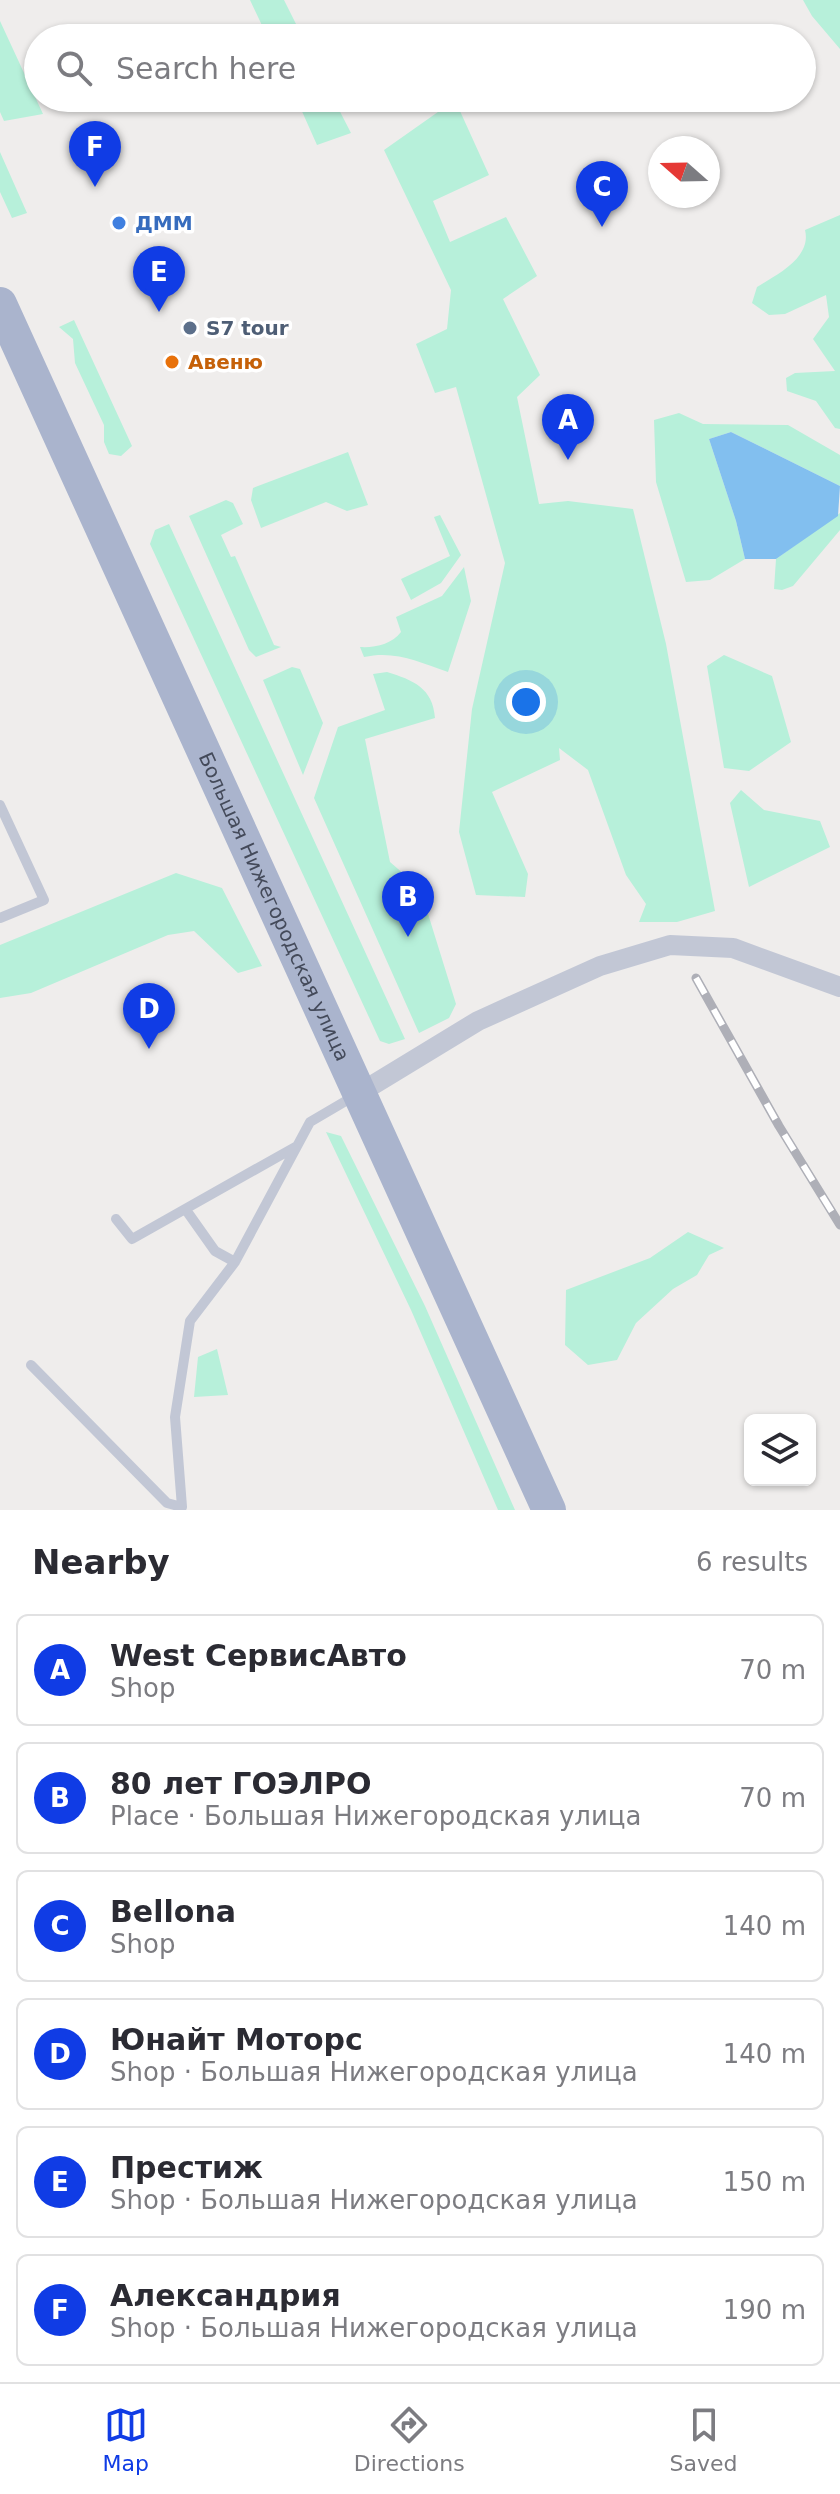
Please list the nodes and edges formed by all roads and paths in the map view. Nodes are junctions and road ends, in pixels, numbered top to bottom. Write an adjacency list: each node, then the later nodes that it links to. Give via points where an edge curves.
1 (0, 304): 5 (main road, Большая Нижегородская улица)
2 (0, 805): 3 (lane, via 44,900)
3 (0, 918)
4 (840, 987): 5 (street, via 733,948 670,945 600,966 478,1021)
5 (358, 1094): 6 (lane, via 310,1122); 11 (main road, Большая Нижегородская улица)
6 (299, 1145): 7 (lane); 9 (lane)
7 (186, 1210): 8 (lane, via 132,1239); 9 (lane, via 215,1251)
8 (116, 1219)
9 (235, 1262): 10 (lane, via 190,1321 175,1417 182,1507 167,1503)
10 (31, 1365)
11 (549, 1510)

